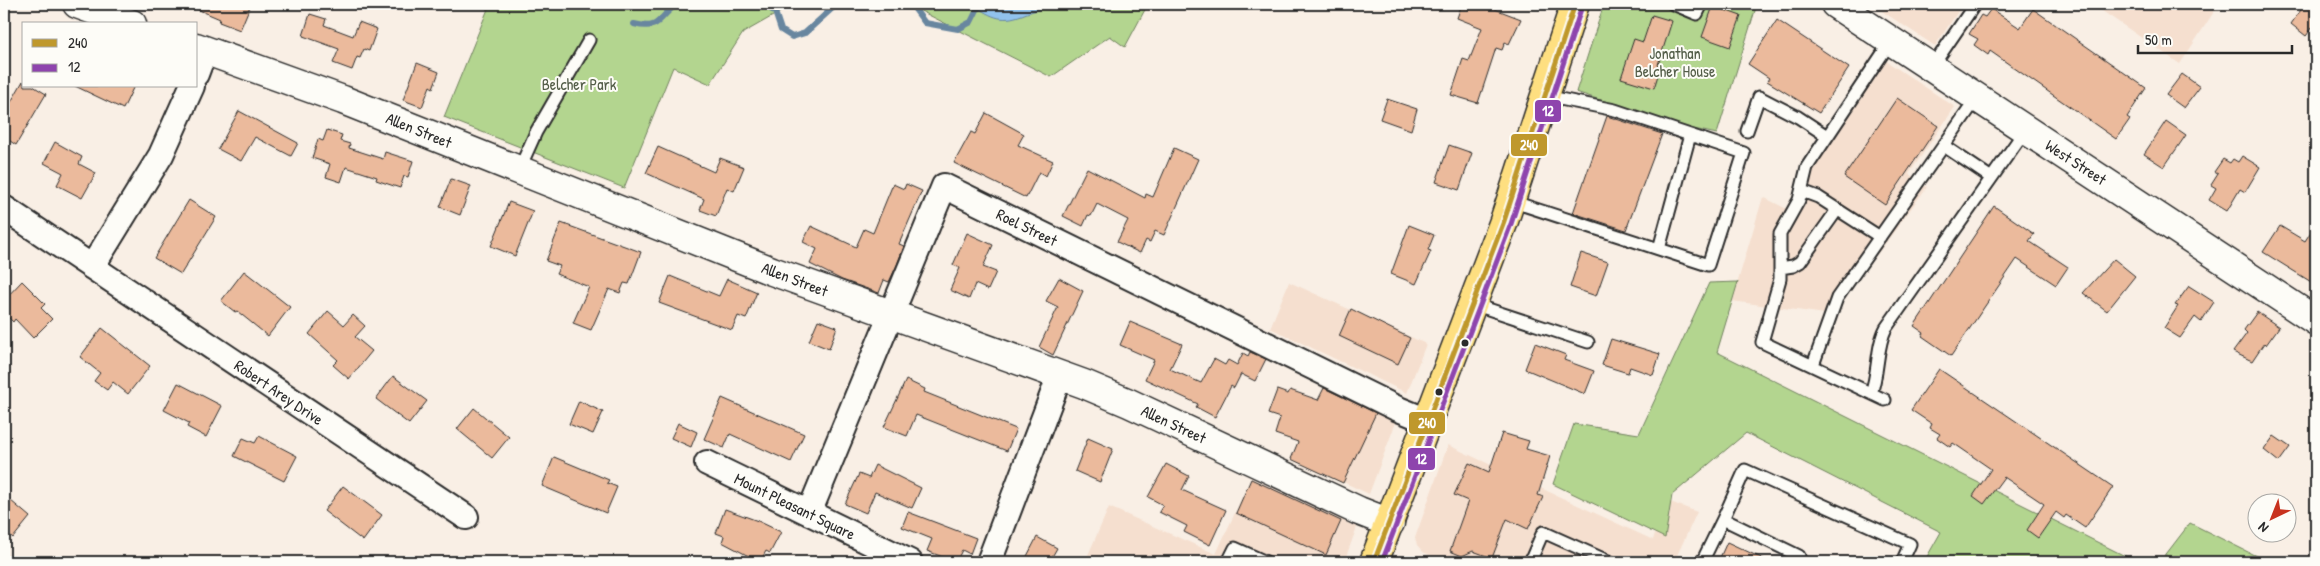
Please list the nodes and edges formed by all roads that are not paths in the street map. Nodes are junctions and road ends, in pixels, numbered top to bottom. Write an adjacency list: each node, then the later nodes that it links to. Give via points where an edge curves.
1 (77, 4): 7 (street)
2 (1575, 4): 13 (main road)
3 (1673, 4): 4 (lane, via 1697,14)
4 (1702, 4)
5 (1835, 4): 9 (street, West Street)
6 (1975, 4): 11 (lane)
7 (126, 22)
8 (589, 40): 20 (lane, via 536,132)
9 (1891, 41): 11 (street, West Street); 18 (lane)
10 (199, 57): 20 (street, Allen Street, via 343,100)
11 (1932, 68): 14 (street, West Street)
12 (191, 88): 28 (street, via 162,155)
13 (1545, 96): 17 (lane, via 1615,110); 23 (main road)
14 (1977, 98): 15 (street, West Street); 19 (lane)
15 (2026, 129): 21 (lane); 32 (street, West Street)
16 (1747, 131): 18 (lane, via 1759,97)
17 (1690, 135): 27 (lane); 27 (lane, via 1744,153 1708,266)
18 (1827, 136): 22 (lane, via 1806,167)
19 (1944, 146): 21 (lane); 26 (lane)
20 (519, 170): 31 (street, Allen Street)
21 (1990, 177): 36 (lane, via 1886,328)
22 (1802, 191): 25 (lane); 29 (lane, via 1780,234)
23 (1511, 201): 27 (lane); 30 (main road)
24 (4, 208): 28 (street, Robert Arey Drive)
25 (1837, 210): 26 (lane); 29 (lane, via 1800,262)
26 (1880, 237): 34 (lane, via 1838,298)
27 (1659, 249)
28 (92, 267): 41 (street, Robert Arey Drive)
29 (1780, 268): 34 (lane, via 1777,291 1762,342)
30 (1473, 304): 33 (lane); 38 (main road)
31 (891, 315): 35 (street, Allen Street); 38 (street, Roel Street, via 944,186); 40 (street, Roel Street)
32 (2316, 321)
33 (1588, 342)
34 (1813, 365): 36 (lane)
35 (1060, 375): 43 (street, Allen Street, via 1129,403); 48 (street)
36 (1871, 393): 37 (lane)
37 (1886, 400)
38 (1428, 421): 43 (main road)
39 (708, 463): 40 (street, Mount Pleasant Square)
40 (809, 513): 44 (street, Mount Pleasant Square)
41 (466, 516)
42 (1723, 519): 46 (lane); 53 (lane); 54 (lane, via 1745,470 1910,544)
43 (1390, 523): 45 (main road)
44 (883, 556): 47 (street, Mount Pleasant Square)
45 (1380, 560)
46 (1802, 560)
47 (910, 562)
48 (989, 562)
49 (1228, 562): 50 (lane, via 1234,548)
50 (1266, 562)
51 (1530, 562): 52 (lane, via 1543,532)
52 (1610, 562)
53 (1702, 562)
54 (1902, 562)

